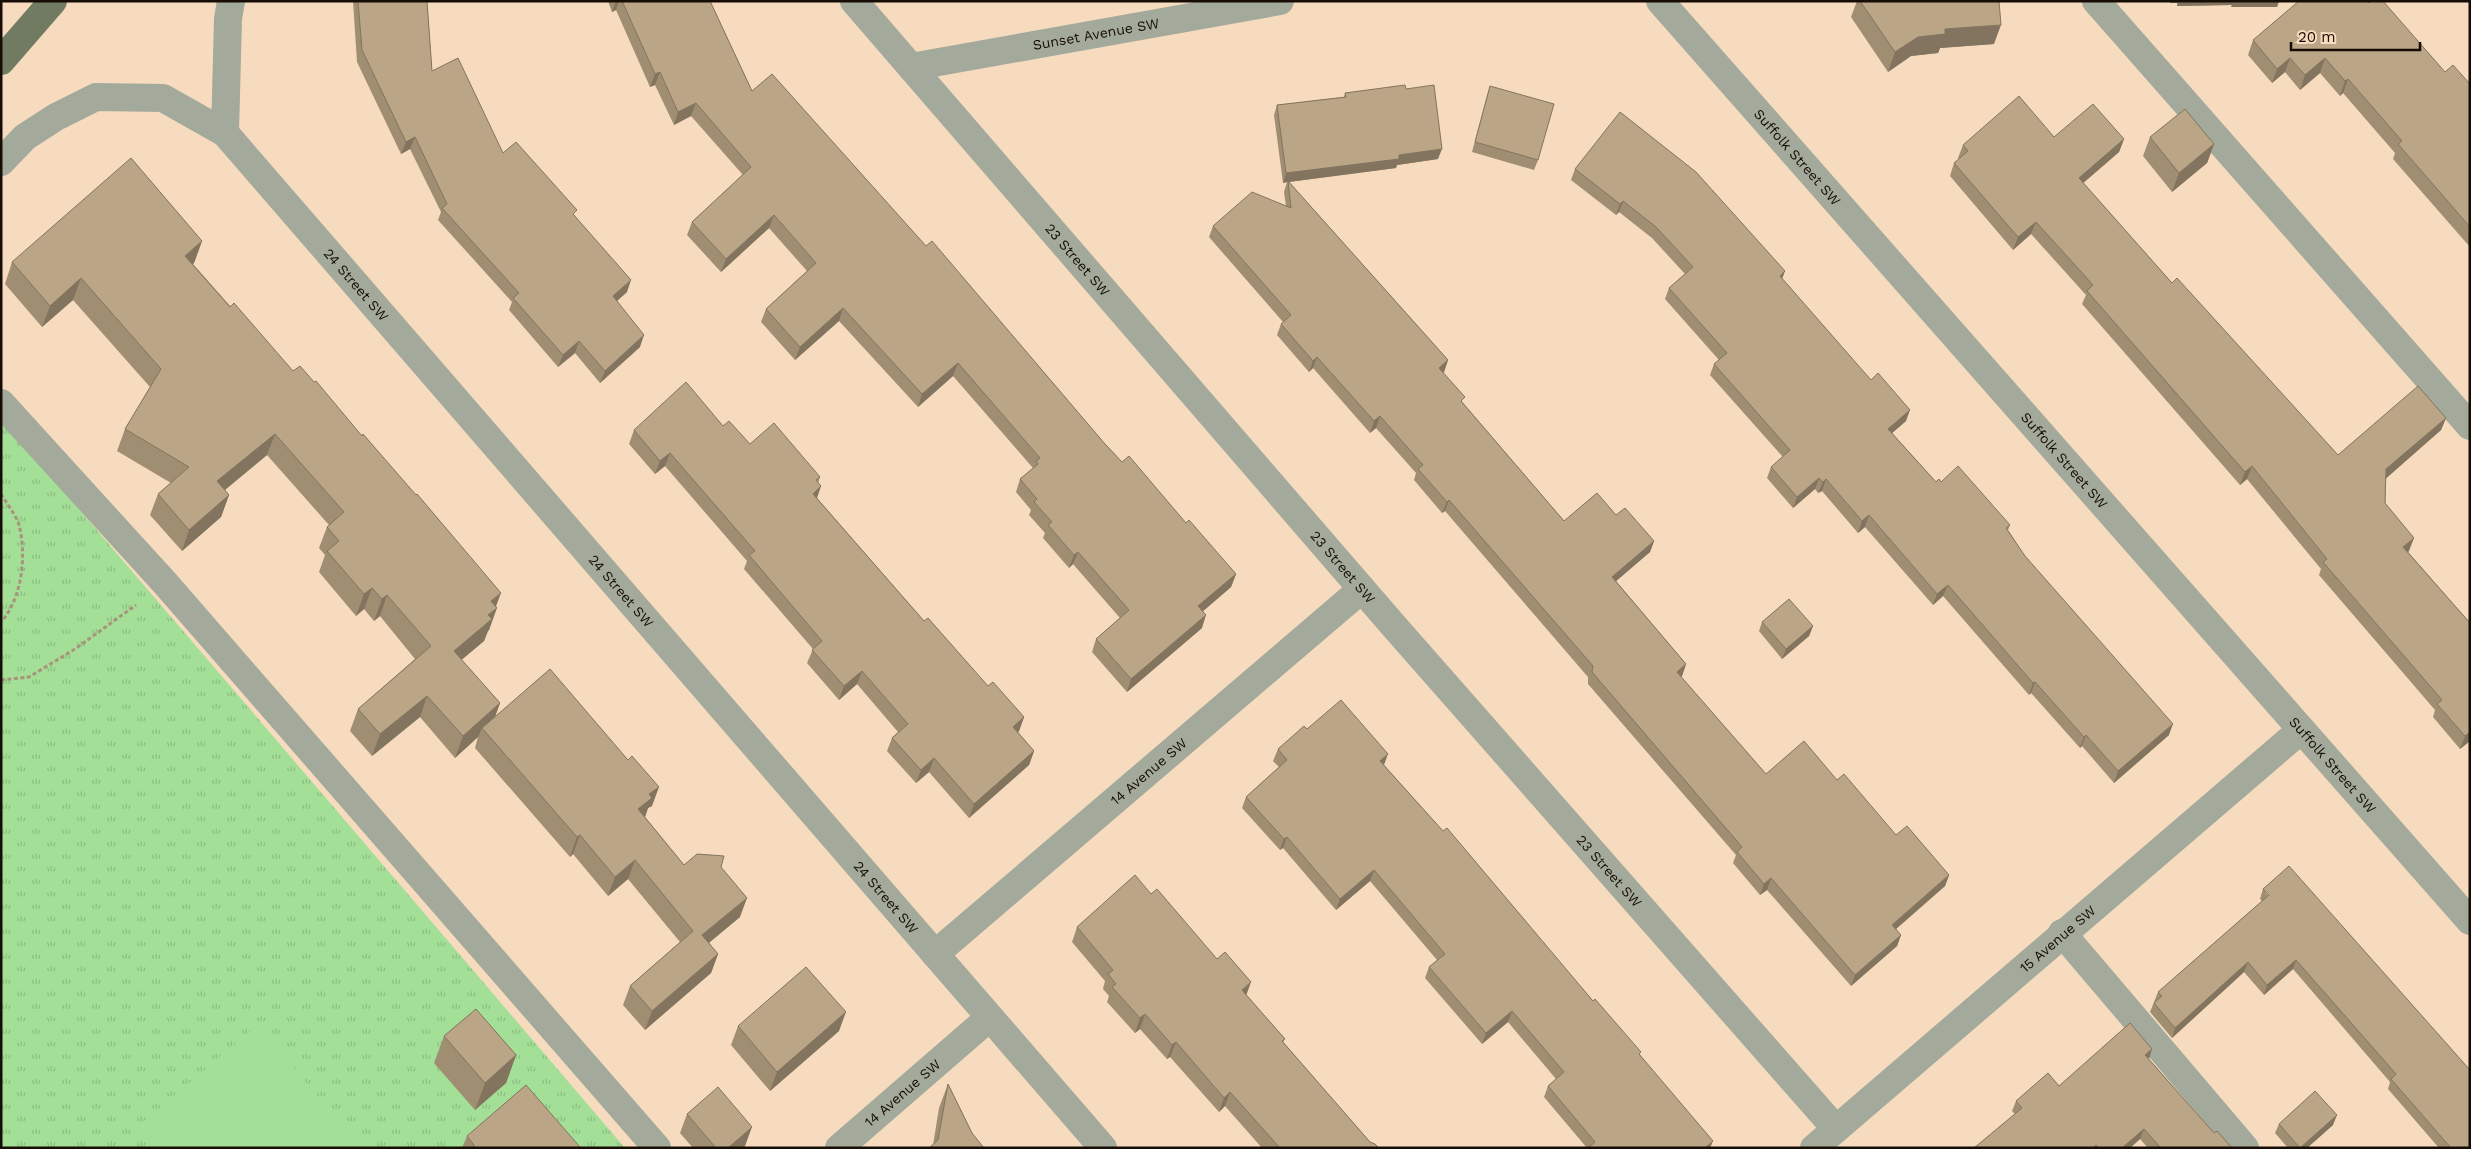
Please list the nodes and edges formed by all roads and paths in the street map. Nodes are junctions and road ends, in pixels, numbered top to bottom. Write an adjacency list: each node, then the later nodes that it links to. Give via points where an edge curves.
1 (53, 1): 7 (main road)
2 (231, 1): 9 (street)
3 (854, 1): 8 (street, 23 Street SW)
4 (1280, 1): 8 (street, Sunset Avenue SW)
5 (1660, 1): 18 (street, Suffolk Street SW)
6 (2096, 1): 12 (street)
7 (1, 61)
8 (911, 67): 15 (street, 23 Street SW)
9 (225, 133): 10 (street, 24 Street SW, via 163,98 96,97 26,137); 21 (street, 24 Street SW)
10 (1, 162)
11 (1, 403): 14 (street)
12 (2470, 426)
13 (1, 494): 16 (path, via 18,525 23,569 10,612)
14 (165, 583): 17 (path, via 75,649 29,677); 24 (street)
15 (1362, 589): 21 (street, 14 Avenue SW); 23 (street, 23 Street SW)
16 (1, 622)
17 (1, 680)
18 (2301, 730): 19 (street, Suffolk Street SW); 20 (street, 15 Avenue SW)
19 (2470, 921)
20 (2062, 933): 23 (street, 15 Avenue SW); 28 (street)
21 (935, 954): 22 (street, 24 Street SW)
22 (989, 1018): 25 (street, 14 Avenue SW); 26 (street, 24 Street SW)
23 (1836, 1129): 27 (street, 15 Avenue SW)
24 (658, 1148)
25 (839, 1148)
26 (1103, 1148)
27 (1814, 1148)
28 (2245, 1148)

